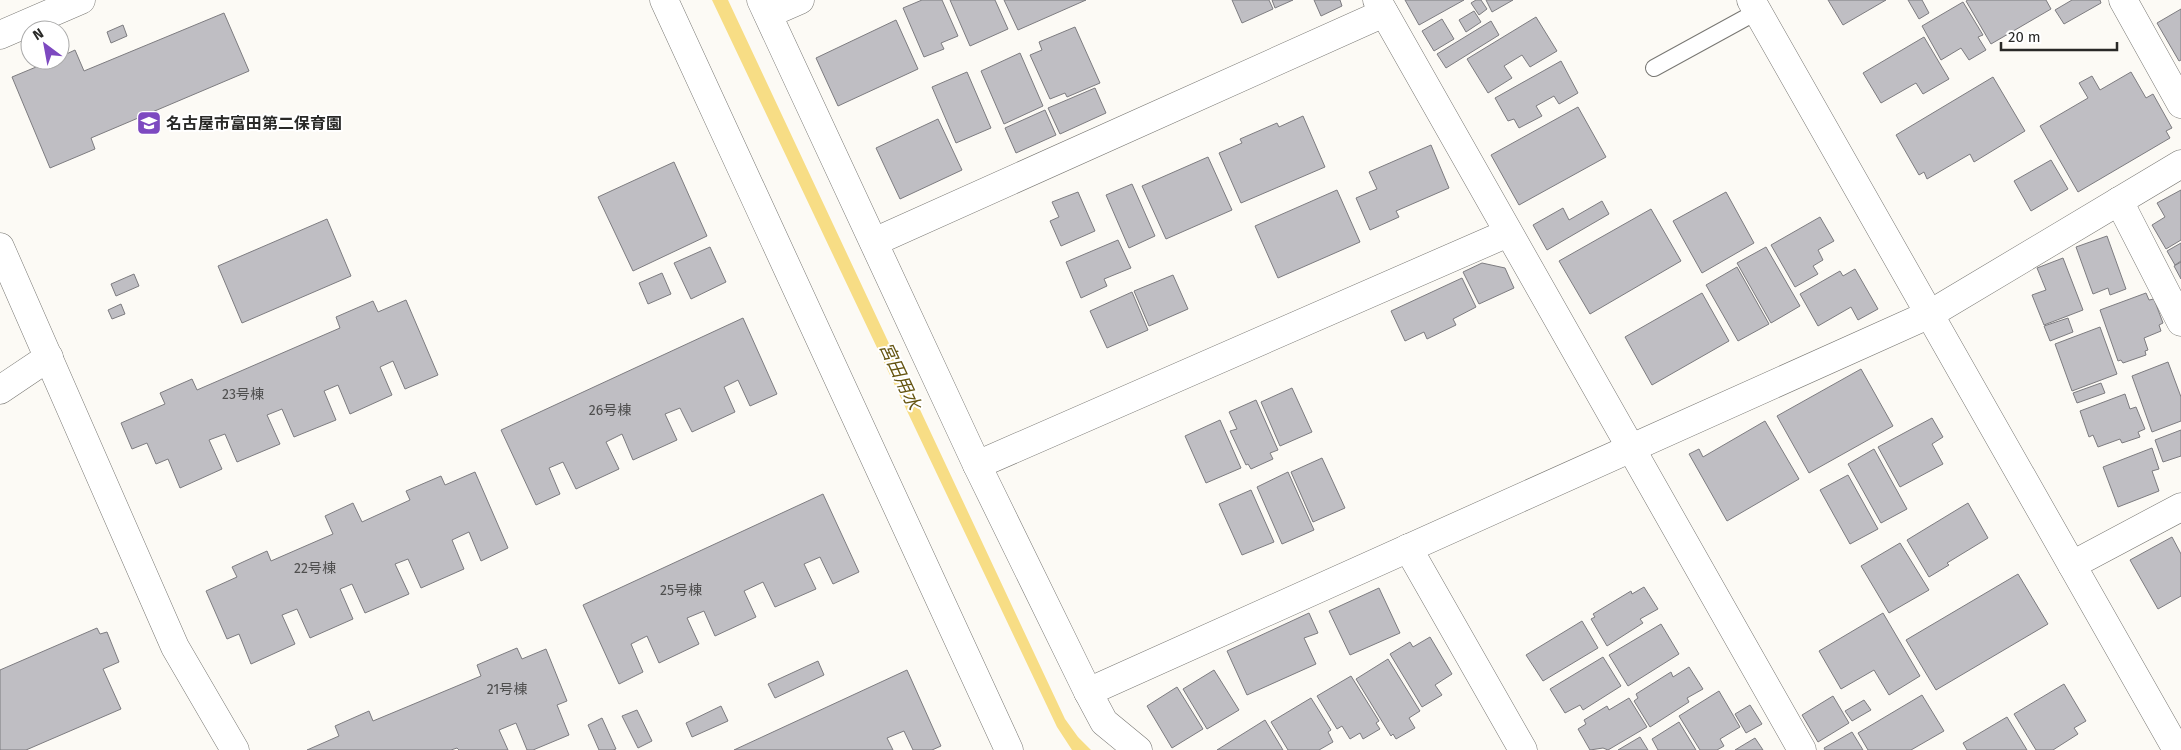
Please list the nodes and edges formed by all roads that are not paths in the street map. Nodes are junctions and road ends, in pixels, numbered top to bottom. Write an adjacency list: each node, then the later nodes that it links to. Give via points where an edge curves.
1 (81, 0): 8 (street)
2 (664, 0): 27 (street)
3 (800, 0): 6 (street)
4 (2123, 0): 10 (street)
5 (1755, 6): 9 (lane); 16 (street)
6 (765, 7): 14 (street)
7 (1381, 7): 13 (street); 14 (street)
8 (0, 35)
9 (1654, 68)
10 (2181, 104)
11 (2181, 164): 12 (street)
12 (2119, 201): 16 (street); 17 (street)
13 (1508, 233): 20 (street); 21 (street)
14 (874, 242): 21 (street)
15 (0, 247): 18 (street)
16 (1930, 314): 20 (street); 24 (street)
17 (2181, 322)
18 (49, 357): 19 (street); 26 (street, via 175,647)
19 (0, 390)
20 (1631, 448): 23 (street); 30 (street)
21 (977, 465): 25 (street)
22 (2181, 506): 24 (street)
23 (1408, 548): 25 (street); 29 (street)
24 (2072, 565): 31 (street)
25 (1088, 692): 28 (street, via 1104,722)
26 (235, 750)
27 (1009, 750)
28 (1138, 750)
29 (1523, 750)
30 (1802, 750)
31 (2177, 750)

